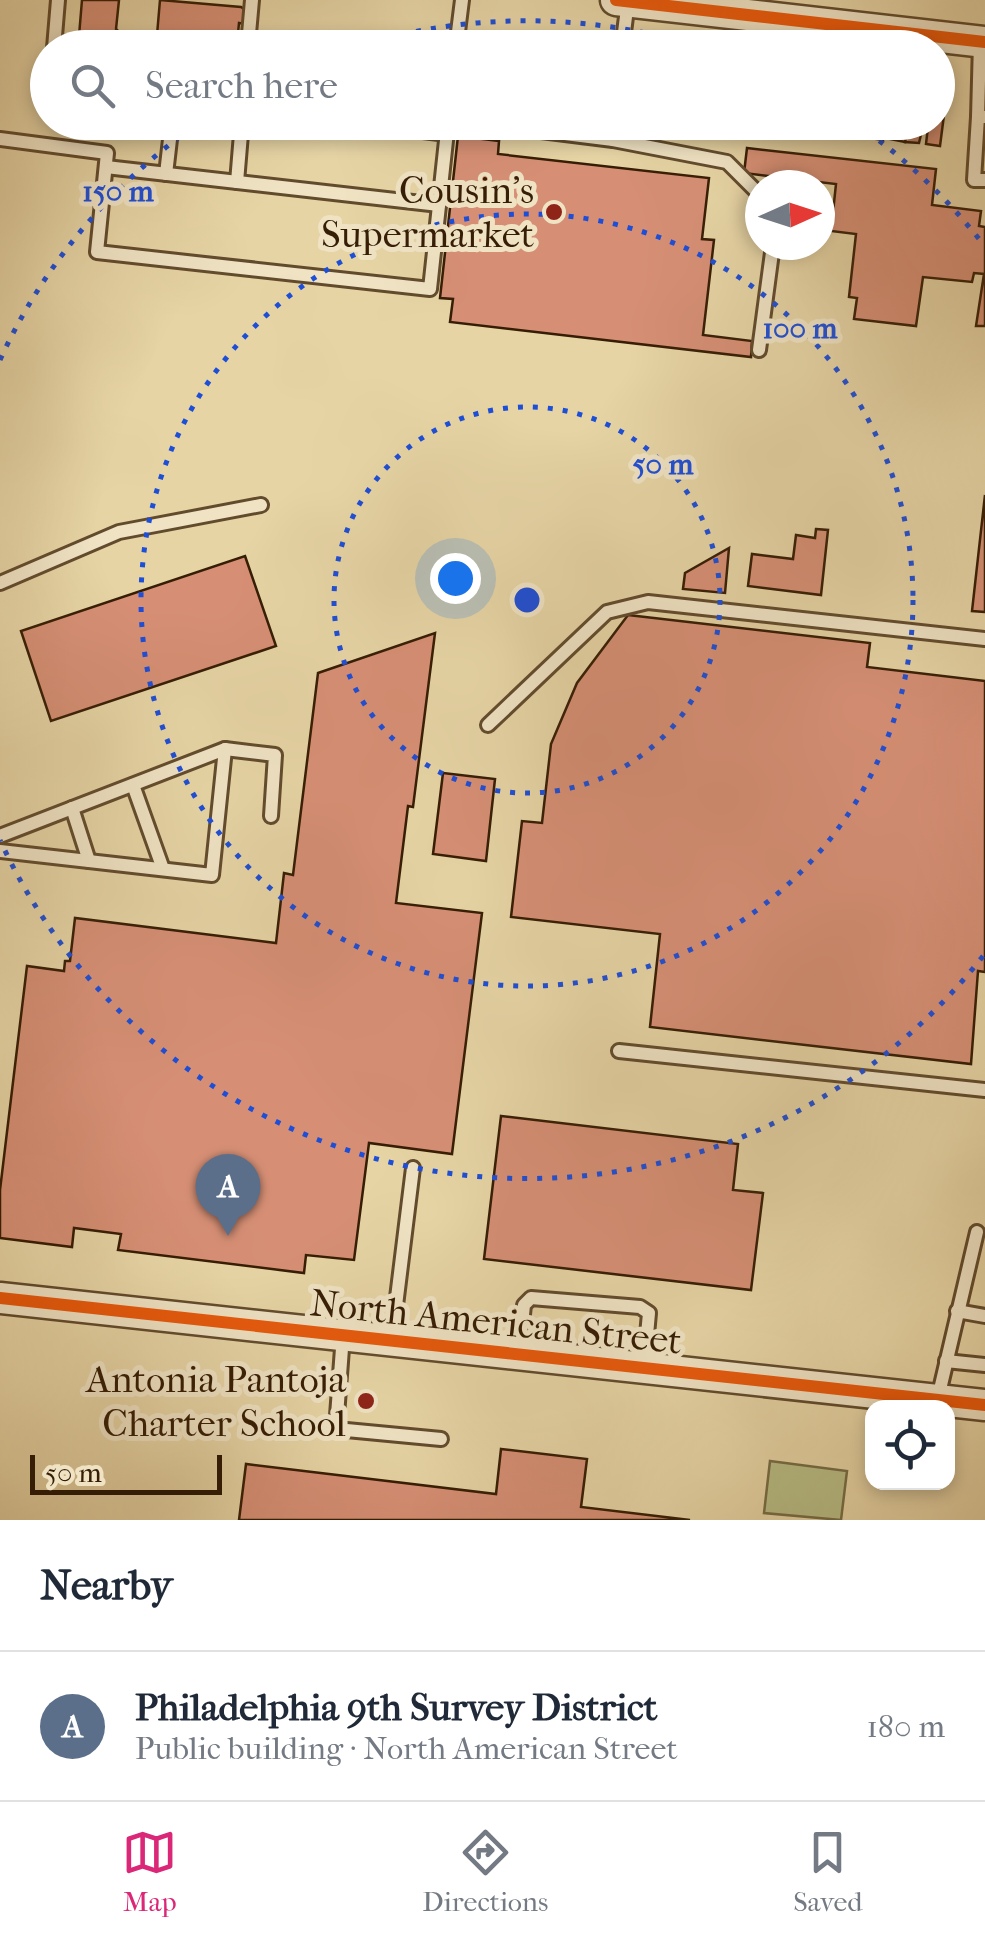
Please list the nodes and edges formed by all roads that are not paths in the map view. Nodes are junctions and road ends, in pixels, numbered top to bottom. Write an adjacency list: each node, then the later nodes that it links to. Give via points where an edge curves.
1 (58, 0): 6 (lane)
2 (252, 0): 7 (lane)
3 (462, 0): 8 (lane)
4 (616, 0): 5 (street)
5 (628, 1): 9 (lane); 10 (street)
6 (56, 30)
7 (250, 30)
8 (458, 30)
9 (624, 30)
10 (885, 30)
11 (955, 38): 12 (street)
12 (982, 41): 13 (lane)
13 (982, 117): 22 (lane, via 974,180)
14 (0, 140): 19 (lane, via 107,153)
15 (170, 140): 20 (lane)
16 (240, 140): 23 (lane)
17 (446, 140): 24 (lane)
18 (613, 140): 21 (lane, via 727,162)
19 (106, 167): 20 (lane); 24 (lane, via 98,252 430,289)
20 (166, 174): 23 (lane)
21 (745, 180)
22 (985, 180)
23 (237, 182): 24 (lane)
24 (439, 205)
25 (771, 260): 26 (lane)
26 (759, 350)
27 (260, 505): 28 (lane, via 118,532)
28 (0, 583)
29 (985, 640): 30 (lane, via 627,604 607,612)
30 (488, 726)
31 (225, 750): 32 (lane); 34 (lane, via 274,756); 38 (lane, via 212,875)
32 (133, 785): 33 (lane); 38 (lane)
33 (72, 808): 35 (lane); 37 (lane)
34 (271, 816)
35 (0, 836)
36 (0, 851): 37 (lane)
37 (89, 862): 38 (lane)
38 (163, 870)
39 (619, 1051): 40 (lane)
40 (985, 1090)
41 (413, 1168): 47 (lane)
42 (977, 1232): 44 (lane)
43 (0, 1298): 46 (street, North American Street)
44 (957, 1311): 45 (lane); 49 (lane)
45 (985, 1316)
46 (343, 1335): 47 (street, North American Street); 55 (lane, via 336,1429)
47 (392, 1341): 48 (street, North American Street)
48 (519, 1354): 51 (street, North American Street); 51 (lane, via 524,1305 531,1298 640,1307 649,1313)
49 (946, 1361): 50 (lane); 52 (lane)
50 (985, 1364)
51 (644, 1368): 52 (street, North American Street)
52 (937, 1400)
53 (955, 1402): 54 (street, North American Street)
54 (985, 1405)
55 (441, 1439)

